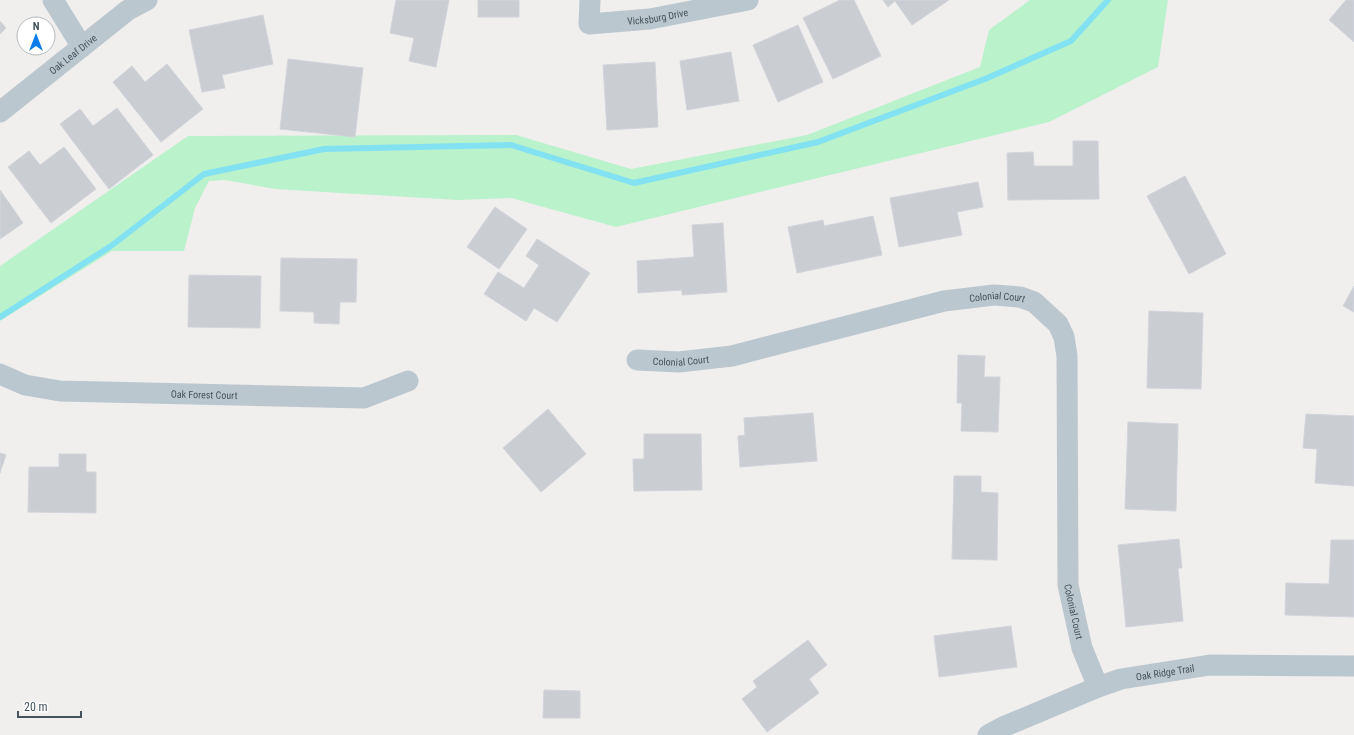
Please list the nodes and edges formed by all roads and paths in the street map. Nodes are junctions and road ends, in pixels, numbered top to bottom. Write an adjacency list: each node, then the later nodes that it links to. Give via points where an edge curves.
1 (53, 0): 5 (street)
2 (147, 0): 5 (street, Oak Leaf Drive, via 128,10)
3 (590, 0): 4 (street, Vicksburg Drive, via 589,24 650,19)
4 (748, 0)
5 (82, 47): 6 (street, Oak Leaf Drive)
6 (0, 112)
7 (637, 360): 11 (street, Colonial Court, via 679,362 732,356 944,301 994,295 1020,297 1034,302 1058,324 1064,337 1067,356 1068,585 1082,648)
8 (0, 374): 9 (street, Oak Forest Court, via 25,385 60,391 364,398)
9 (408, 381)
10 (1354, 666): 11 (street, Oak Ridge Trail, via 1210,665 1120,679)
11 (1098, 686): 12 (street, Oak Ridge Trail)
12 (988, 735)

